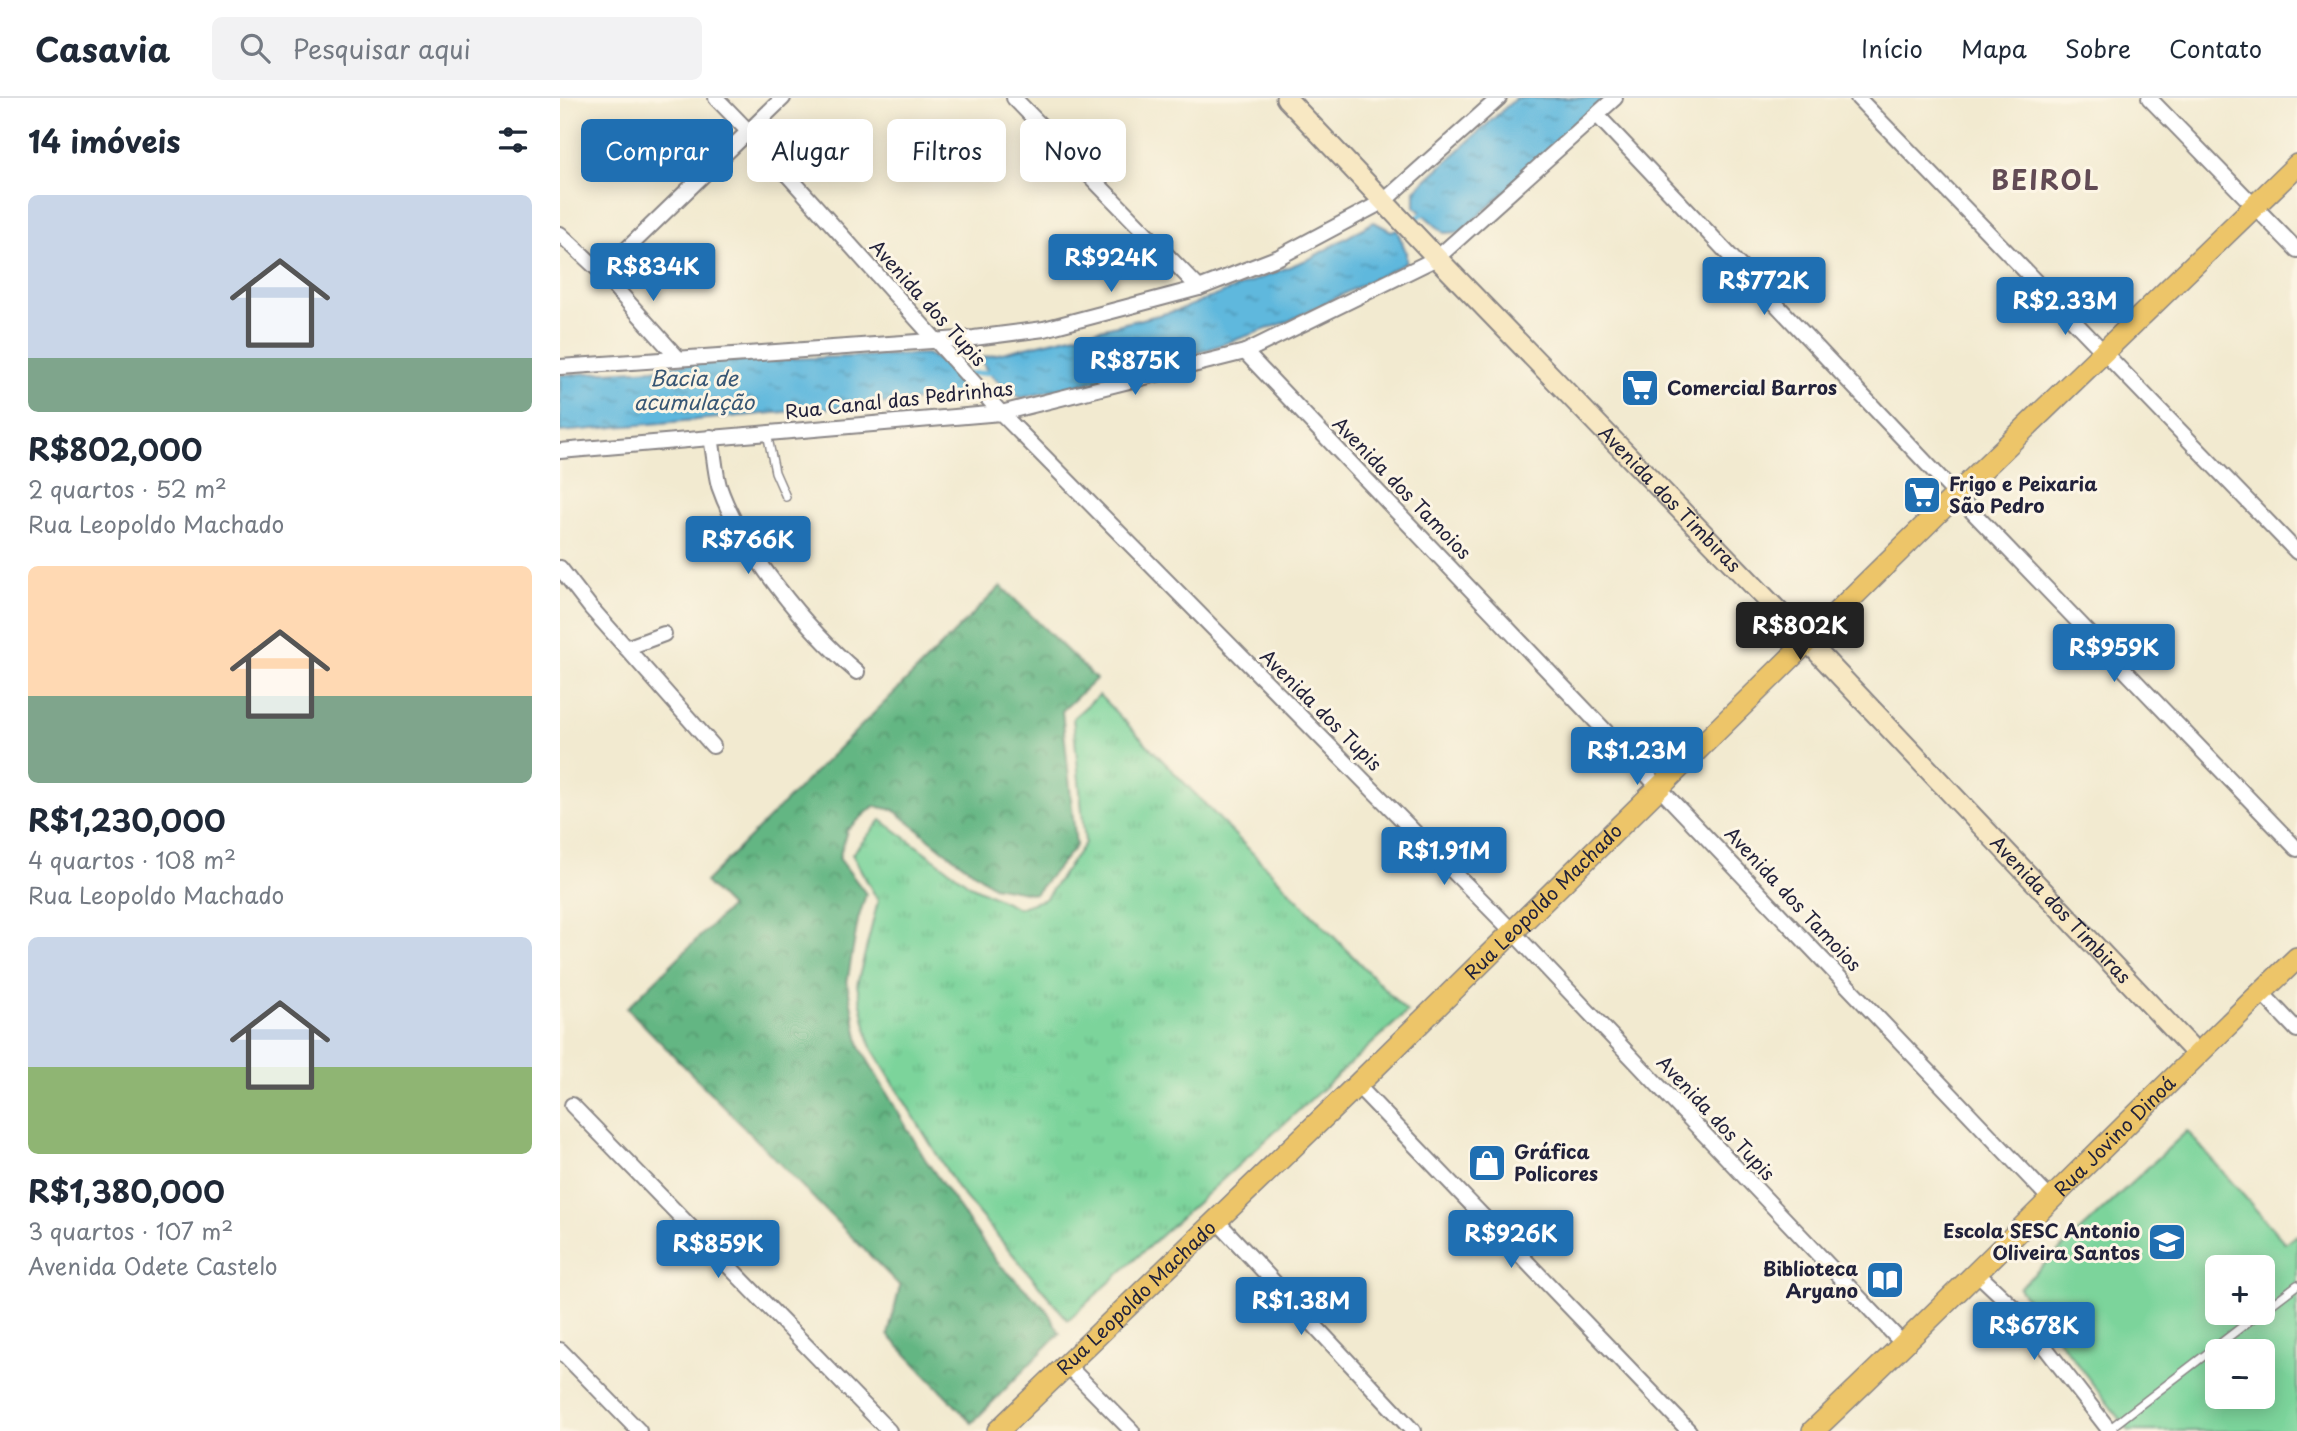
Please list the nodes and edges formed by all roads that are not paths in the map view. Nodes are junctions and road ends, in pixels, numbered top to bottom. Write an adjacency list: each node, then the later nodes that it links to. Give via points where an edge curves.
1 (716, 98): 11 (street, Avenida dos Tupis)
2 (783, 98): 10 (street)
3 (1014, 98): 21 (street)
4 (1286, 98): 15 (street, Avenida dos Timbiras)
5 (1499, 98): 15 (street)
6 (1615, 98): 9 (street, Rua Canal das Pedrinhas)
7 (1858, 98): 24 (street)
8 (2149, 98): 16 (street)
9 (1597, 115): 19 (street, Rua Canal das Pedrinhas); 31 (street)
10 (762, 119)
11 (747, 130)
12 (747, 134): 20 (street)
13 (2297, 165): 16 (main road, Rua Leopoldo Machado)
14 (794, 182): 22 (street, Avenida dos Tupis)
15 (1388, 206): 19 (street, Avenida dos Timbiras); 21 (street)
16 (2254, 206): 18 (street); 24 (main road, Rua Leopoldo Machado)
17 (560, 234): 20 (street)
18 (2297, 250)
19 (1432, 253): 23 (street, Rua Canal das Pedrinhas); 36 (street, Avenida dos Timbiras)
20 (602, 273): 25 (street)
21 (1199, 288): 22 (street, via 1044,328)
22 (936, 342): 25 (street); 27 (street, Avenida dos Tupis)
23 (1245, 352): 27 (street, Rua Canal das Pedrinhas); 40 (street, Avenida dos Tamoios)
24 (2104, 352): 31 (main road, Rua Leopoldo Machado); 33 (street)
25 (677, 357): 26 (street)
26 (560, 367)
27 (997, 409): 28 (street, Rua Canal das Pedrinhas); 42 (street, Avenida dos Tupis)
28 (767, 433): 29 (street, Rua Canal das Pedrinhas); 32 (lane)
29 (711, 438): 30 (street, Rua Canal das Pedrinhas); 38 (street, via 718,482 735,523 766,573 835,654)
30 (560, 451)
31 (1956, 495): 36 (main road, Rua Leopoldo Machado); 41 (street)
32 (786, 497)
33 (2297, 552)
34 (560, 568): 37 (street)
35 (664, 634): 37 (street)
36 (1808, 642): 40 (main road, Rua Leopoldo Machado); 46 (street, Avenida dos Timbiras)
37 (626, 648): 39 (street)
38 (857, 672)
39 (713, 746)
40 (1660, 786): 42 (main road, Rua Leopoldo Machado); 49 (street, Avenida dos Tamoios)
41 (2297, 849)
42 (1512, 931): 47 (main road, Rua Leopoldo Machado); 55 (street, Avenida dos Tupis)
43 (2297, 958): 44 (main road, Rua Jovino Dinoá)
44 (2261, 992): 45 (street); 46 (main road, Rua Jovino Dinoá)
45 (2297, 1030)
46 (2197, 1054): 49 (main road, Rua Jovino Dinoá)
47 (1357, 1085): 50 (main road, Rua Leopoldo Machado); 64 (street)
48 (572, 1105): 60 (street)
49 (2051, 1200): 51 (main road, Rua Jovino Dinoá)
50 (1216, 1220): 57 (main road, Rua Leopoldo Machado); 63 (street)
51 (1978, 1274): 55 (main road, Rua Jovino Dinoá); 58 (street, via 2017,1311)
52 (2297, 1285): 53 (lane)
53 (2275, 1302)
54 (2245, 1325): 58 (lane)
55 (1904, 1345): 65 (main road, Rua Jovino Dinoá)
56 (560, 1350): 59 (street)
57 (1068, 1366): 61 (main road, Rua Leopoldo Machado); 62 (street)
58 (2109, 1430)
59 (639, 1431)
60 (889, 1431)
61 (998, 1431)
62 (1132, 1431)
63 (1413, 1431)
64 (1689, 1431)
65 (1813, 1431)

